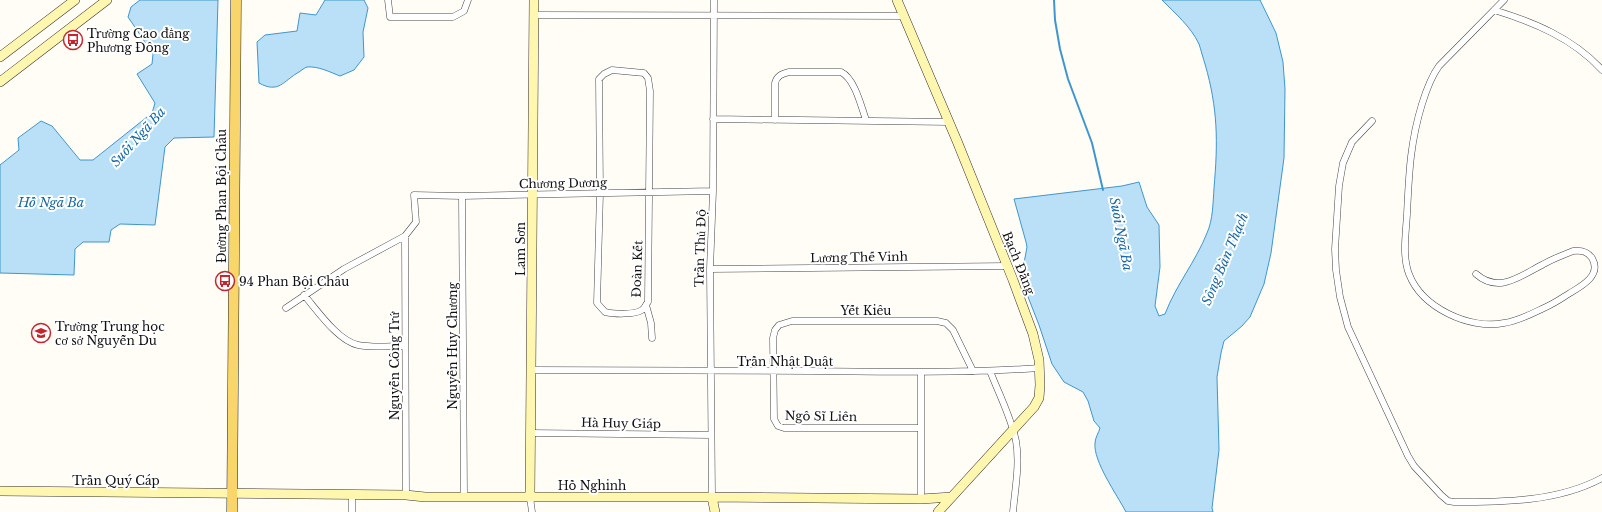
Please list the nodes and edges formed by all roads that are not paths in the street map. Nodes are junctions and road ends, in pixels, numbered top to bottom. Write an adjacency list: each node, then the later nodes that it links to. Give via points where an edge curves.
1 (75, 0): 14 (street)
2 (108, 0): 16 (street)
3 (236, 0): 49 (main road, Đường Phan Bội Châu)
4 (388, 0): 5 (street, via 390,17 453,17 464,11)
5 (468, 0)
6 (534, 0): 11 (street, Lam Sơn)
7 (714, 0): 12 (street, Trần Thủ Độ)
8 (897, 0): 13 (street, Bạch Đằng)
9 (1504, 0): 10 (street)
10 (1494, 10): 15 (street, via 1539,25 1581,51); 30 (street, via 1439,66 1424,100 1413,136 1409,170 1405,241 1410,276 1425,296 1446,313 1470,322 1496,324 1522,318 1548,306 1588,282 1595,268 1589,254 1578,250 1509,281 1496,284)
11 (533, 15): 12 (street); 25 (street, Lam Sơn)
12 (714, 15): 13 (street); 17 (street, Trần Thủ Độ)
13 (904, 16): 21 (street, Bạch Đằng)
14 (0, 57)
15 (1602, 70)
16 (0, 82)
17 (713, 119): 18 (street); 22 (street, Trần Thủ Độ)
18 (775, 120): 19 (street); 19 (street, via 775,83 782,74 789,72 841,72 847,75 852,81)
19 (866, 120): 21 (street)
20 (1372, 121): 47 (street, via 1352,142 1343,163 1335,234 1336,270 1348,327 1411,461 1441,495 1454,502 1493,502 1548,496 1574,491)
21 (949, 122): 28 (street, Bạch Đằng)
22 (713, 191): 23 (street, Chương Dương); 29 (street, Trần Thủ Độ)
23 (649, 192): 24 (street, Chương Dương); 24 (street, Đoàn Kết, via 648,78 644,73 612,70 599,79); 32 (street, Đoàn Kết)
24 (600, 193): 25 (street, Chương Dương); 32 (street, Đoàn Kết, via 597,303 605,312 613,313 634,313 641,311)
25 (532, 194): 26 (street, Chương Dương); 37 (street, Lam Sơn)
26 (462, 196): 27 (street, Chương Dương, via 414,195 416,222); 52 (street, Nguyễn Huy Chương)
27 (405, 236): 31 (street, via 344,269); 35 (street, Nguyễn Công Trứ)
28 (1008, 266): 29 (street, Lương Thế Vinh); 36 (street, Bạch Đằng, via 1033,334)
29 (710, 269): 40 (street, Trần Thủ Độ)
30 (1476, 274)
31 (304, 295): 33 (street); 35 (street, via 346,340 361,345)
32 (646, 305): 34 (street, via 652,323)
33 (286, 308)
34 (652, 338)
35 (405, 346): 51 (street, Nguyễn Công Trứ)
36 (1040, 368): 39 (street, Trần Nhật Duật); 44 (street, Bạch Đằng, via 1038,402)
37 (531, 370): 40 (street, Trần Nhật Duật); 45 (street, Lam Sơn)
38 (774, 371): 40 (street, Trần Nhật Duật); 41 (street, Trần Nhật Duật); 42 (street, Yết Kiêu, via 773,338 778,325 785,322 937,322 946,323 954,330); 43 (street, Ngô Sĩ Liên, via 774,419 778,426)
39 (990, 371): 42 (street, Trần Nhật Duật); 44 (street)
40 (710, 372): 46 (street, Trần Thủ Độ)
41 (921, 372): 42 (street, Trần Nhật Duật); 43 (street)
42 (973, 372)
43 (921, 428): 56 (street)
44 (1013, 429): 55 (street, Bạch Đằng); 62 (street, via 1017,455)
45 (530, 433): 46 (street, Hà Huy Giáp); 53 (street, Lam Sơn)
46 (711, 435): 54 (street, Trần Thủ Độ)
47 (1602, 478)
48 (0, 491): 49 (street, Trần Quý Cáp)
49 (232, 493): 50 (street, Hồ Nghinh); 57 (main road, Đường Phan Bội Châu)
50 (352, 495): 51 (street, Hồ Nghinh); 58 (street)
51 (406, 496): 52 (street, Hồ Nghinh)
52 (464, 496): 53 (street, Hồ Nghinh)
53 (530, 497): 54 (street, Hồ Nghinh); 59 (street)
54 (712, 497): 56 (street, Hồ Nghinh); 60 (street)
55 (952, 497): 56 (street, Hồ Nghinh); 61 (street, Bạch Đằng)
56 (921, 499)
57 (232, 512)
58 (352, 512)
59 (532, 512)
60 (715, 512)
61 (938, 512)
62 (1013, 512)

